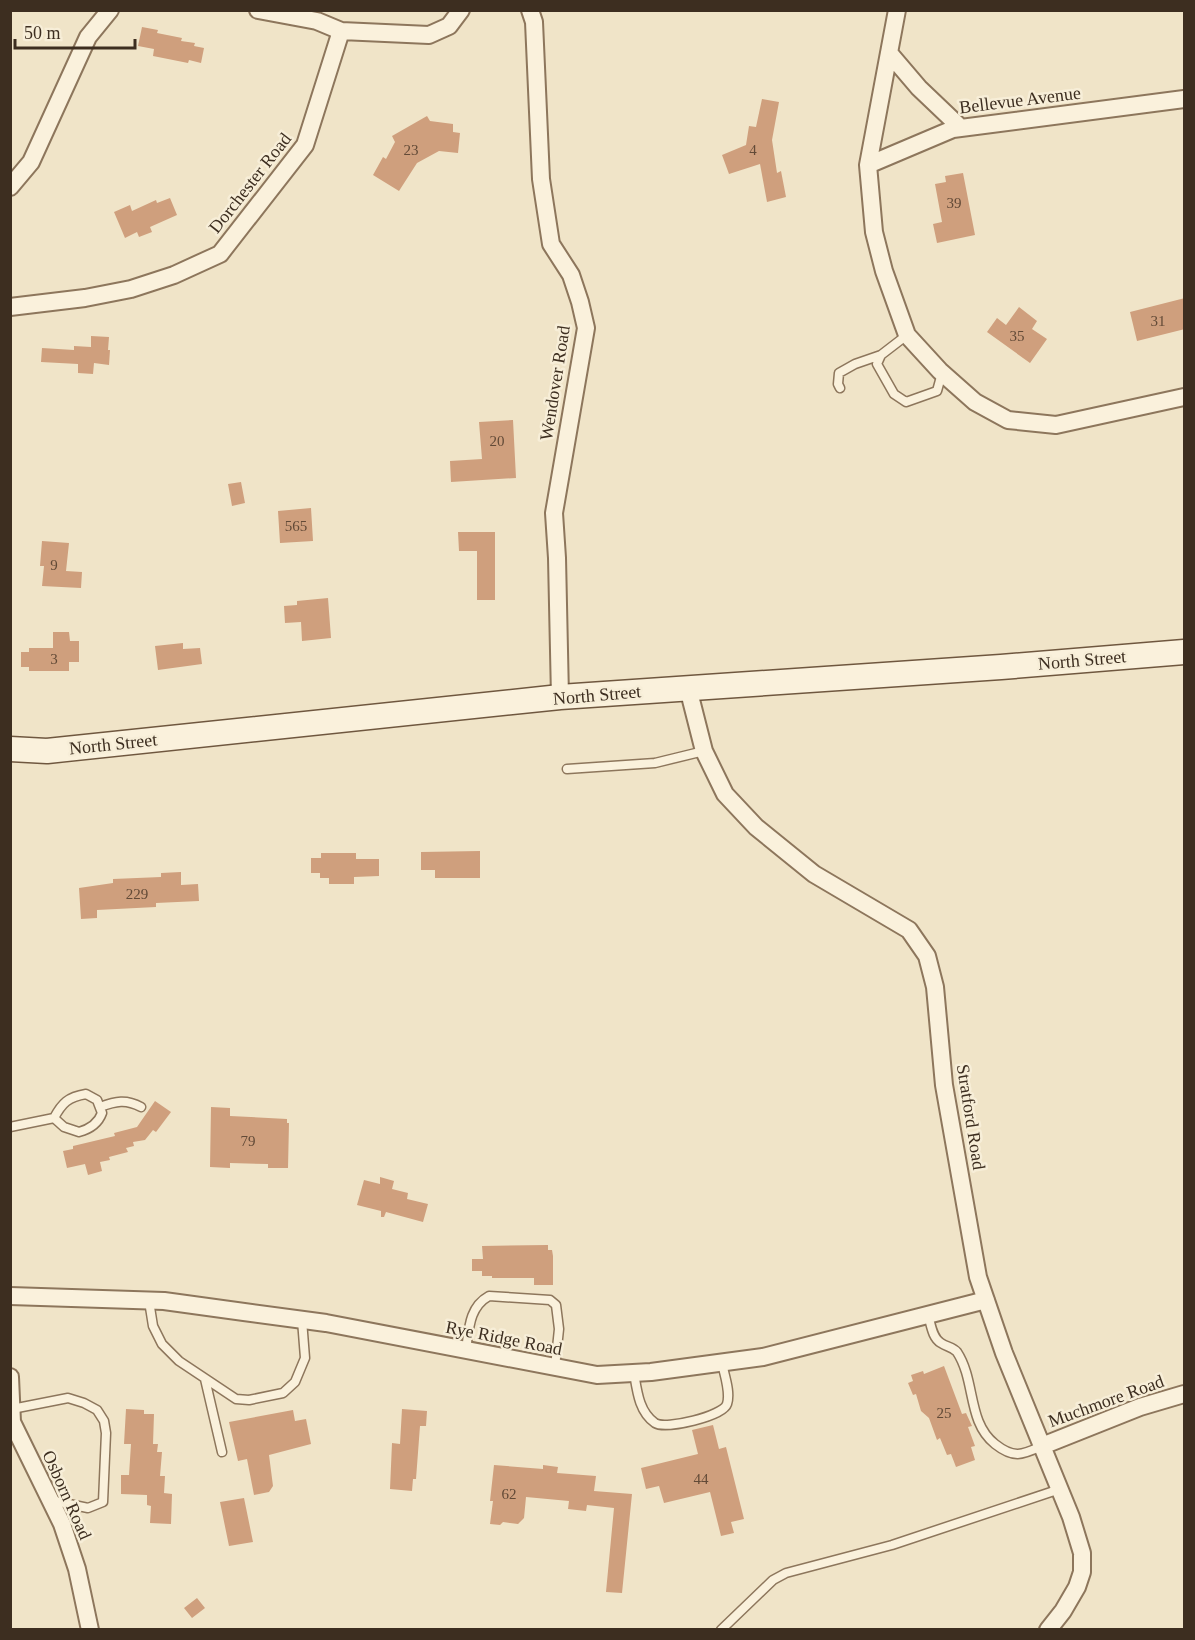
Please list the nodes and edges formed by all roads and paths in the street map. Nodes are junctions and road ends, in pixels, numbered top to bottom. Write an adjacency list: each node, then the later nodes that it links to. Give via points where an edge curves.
1 (110, 10): 11 (street, via 88,37 31,162)
2 (258, 10): 6 (street, via 317,21)
3 (461, 10): 6 (street, via 449,26 429,35)
4 (530, 10): 20 (street, Wendover Road, via 534,22 541,179 551,244 571,275 586,328 554,513)
5 (897, 10): 7 (street)
6 (341, 31): 12 (street, Dorchester Road, via 306,145 220,254 131,289)
7 (890, 54): 9 (street); 10 (street)
8 (1185, 99): 9 (street, Bellevue Avenue)
9 (962, 128): 10 (street, Bellevue Avenue)
10 (868, 165): 13 (street, via 874,232)
11 (10, 187)
12 (10, 308)
13 (907, 335): 14 (lane); 15 (street)
14 (880, 355): 15 (lane, via 877,364 894,394 906,402 937,391); 16 (lane, via 839,373)
15 (942, 373): 17 (street, via 975,402 1008,420 1036,423 1056,424)
16 (840, 388)
17 (1185, 397)
18 (1185, 652): 19 (main road, North Street)
19 (688, 687): 20 (main road, North Street); 22 (street, Stratford Road)
20 (560, 697): 21 (main road, North Street, via 47,751)
21 (10, 748)
22 (704, 751): 23 (lane, via 654,763); 29 (street, Stratford Road, via 725,794 756,827 814,874 909,930 927,956 935,987 944,1085 978,1277)
23 (567, 769)
24 (100, 1107): 25 (lane, via 115,1101 130,1101); 26 (lane, via 97,1100 86,1094 75,1096 66,1099); 26 (lane, via 100,1120 79,1132)
25 (141, 1107)
26 (54, 1118): 27 (lane)
27 (10, 1127)
28 (10, 1296): 30 (street, Rye Ridge Road)
29 (986, 1300): 31 (street, Rye Ridge Road); 41 (street, Stratford Road)
30 (149, 1301): 32 (street, Rye Ridge Road); 38 (lane, via 153,1326 162,1344)
31 (928, 1315): 34 (street, Rye Ridge Road, via 763,1357); 41 (lane, via 935,1337 957,1352 983,1431 993,1443 1016,1455)
32 (302, 1320): 33 (street, Rye Ridge Road); 38 (lane, via 305,1358 295,1382 284,1393 236,1399)
33 (466, 1350): 35 (street, Rye Ridge Road); 35 (lane, via 474,1309 482,1300 489,1296 550,1300 556,1305 559,1329)
34 (722, 1363): 36 (street, Rye Ridge Road); 36 (lane, via 728,1396 725,1409 667,1426 649,1418 639,1402)
35 (555, 1367): 36 (street, Rye Ridge Road, via 597,1375)
36 (633, 1373)
37 (10, 1377): 40 (street, Osborn Road)
38 (205, 1379): 42 (lane)
39 (1185, 1394): 41 (street, Muchmore Road, via 1140,1407)
40 (12, 1409): 44 (street, Osborn Road, via 12,1422); 44 (lane, via 68,1398 97,1410 104,1421 103,1502 88,1508)
41 (1042, 1446): 43 (street, Stratford Road)
42 (222, 1452)
43 (1060, 1489): 46 (lane, via 892,1545 786,1573 773,1580); 47 (street, Stratford Road, via 1082,1553 1082,1572 1063,1611)
44 (50, 1500): 45 (street, Osborn Road, via 77,1569)
45 (90, 1629)
46 (722, 1629)
47 (1048, 1629)

